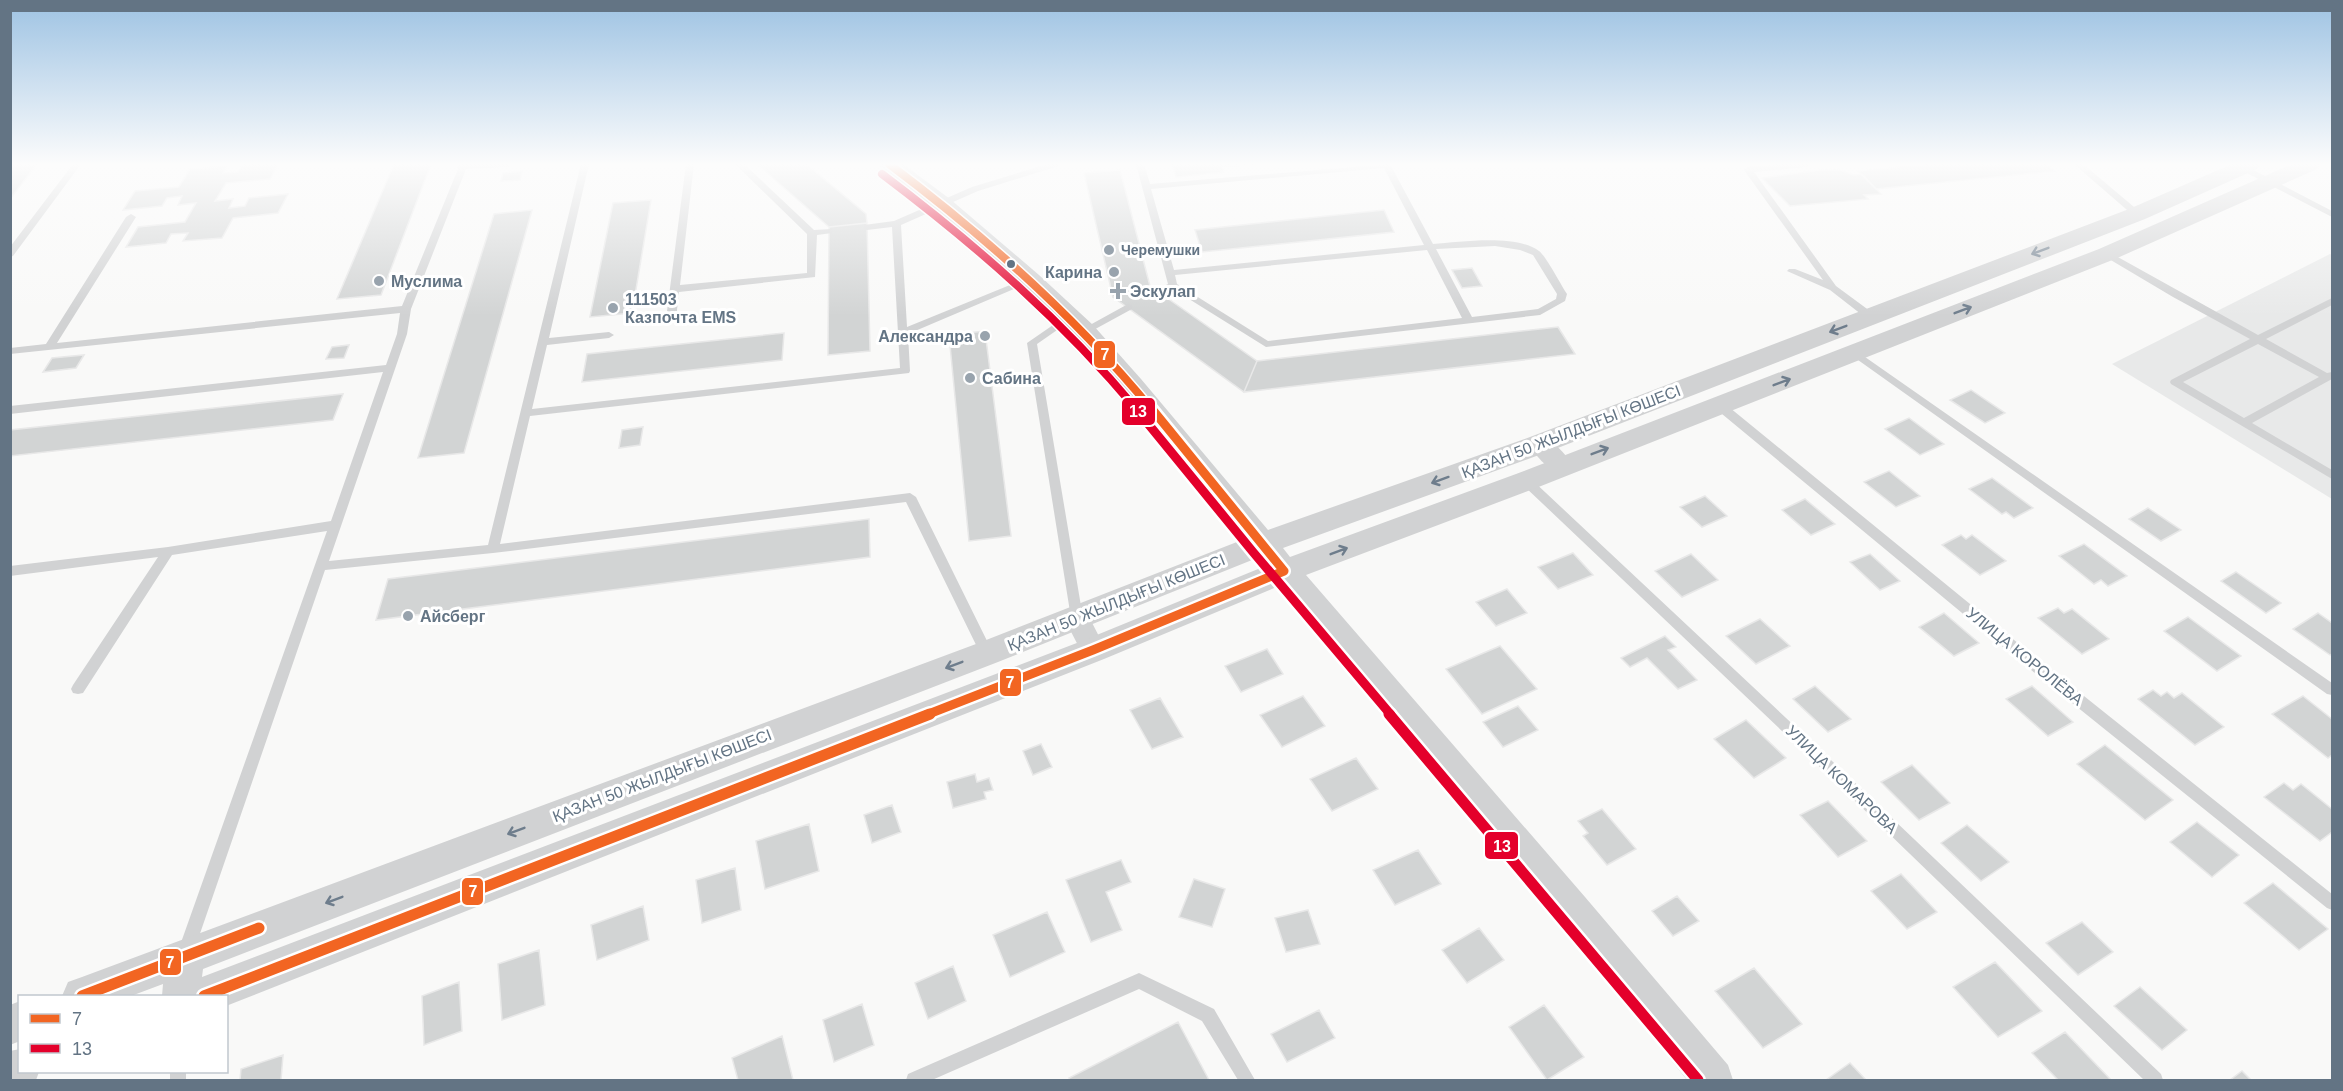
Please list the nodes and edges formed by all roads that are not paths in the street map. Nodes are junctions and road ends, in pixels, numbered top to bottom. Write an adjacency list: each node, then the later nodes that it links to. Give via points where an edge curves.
1 (39, 215): 19 (lane)
2 (443, 215): 30 (lane)
3 (573, 215): 38 (lane)
4 (684, 215): 26 (lane)
5 (793, 215): 17 (lane)
6 (917, 215): 14 (lane)
7 (955, 215): 23 (street)
8 (1154, 215): 22 (lane)
9 (1413, 215): 18 (lane)
10 (1780, 215): 25 (lane)
11 (2135, 215): 31 (street, ҚАЗАН 50 ЖЫЛДЫҒЫ КӨШЕСІ, one-way to 31)
12 (2197, 215): 20 (street, ҚАЗАН 50 ЖЫЛДЫҒЫ КӨШЕСІ)
13 (131, 217): 39 (lane)
14 (896, 224): 15 (lane); 35 (lane)
15 (867, 227)
16 (829, 231): 17 (lane)
17 (812, 233): 26 (lane, via 812,275)
18 (1430, 247): 22 (lane); 33 (lane); 33 (lane, via 1495,243 1522,247 1537,253 1562,294 1560,301 1540,312)
19 (10, 254)
20 (2108, 254): 37 (lane); 41 (street, ҚАЗАН 50 ЖЫЛДЫҒЫ КӨШЕСІ, one-way to 20)
21 (1792, 271): 25 (lane)
22 (1170, 273): 24 (lane)
23 (1030, 280): 34 (street); 35 (lane)
24 (1173, 285): 27 (lane); 33 (lane, via 1266,344)
25 (1833, 288): 31 (lane)
26 (675, 289): 32 (lane)
27 (1159, 292)
28 (2332, 301): 37 (lane)
29 (1128, 308): 34 (lane)
30 (406, 309): 39 (lane); 42 (lane)
31 (1870, 316): 48 (street, ҚАЗАН 50 ЖЫЛДЫҒЫ КӨШЕСІ, one-way to 48)
32 (671, 319)
33 (1468, 320)
34 (1077, 324): 53 (street); 59 (lane, via 1032,343)
35 (902, 333): 46 (lane, via 904,371)
36 (609, 335): 38 (lane)
37 (2257, 340): 43 (lane); 47 (lane, via 2175,382)
38 (542, 342): 46 (lane)
39 (49, 347): 40 (lane)
40 (10, 351)
41 (1855, 353): 44 (street, ҚАЗАН 50 ЖЫЛДЫҒЫ КӨШЕСІ, one-way to 41); 63 (lane)
42 (390, 368): 45 (lane); 52 (lane)
43 (2330, 376): 47 (lane)
44 (1720, 406): 49 (street, ҚАЗАН 50 ЖЫЛДЫҒЫ КӨШЕСІ, one-way to 44); 64 (lane, УЛИЦА КОРОЛЁВА)
45 (10, 410)
46 (525, 413): 54 (lane)
47 (2245, 422): 50 (lane)
48 (1540, 444): 49 (street); 53 (street, ҚАЗАН 50 ЖЫЛДЫҒЫ КӨШЕСІ, one-way to 53)
49 (1562, 466): 51 (street, ҚАЗАН 50 ЖЫЛДЫҒЫ КӨШЕСІ)
50 (2329, 469)
51 (1526, 481): 58 (street, ҚАЗАН 50 ЖЫЛДЫҒЫ КӨШЕСІ, one-way to 51); 72 (lane, УЛИЦА КОМАРОВА)
52 (335, 525): 55 (lane); 56 (lane)
53 (1262, 544): 58 (street); 59 (street, ҚАЗАН 50 ЖЫЛДЫҒЫ КӨШЕСІ)
54 (493, 549): 56 (lane); 61 (lane, via 910,497)
55 (168, 551): 57 (lane); 62 (lane)
56 (321, 566): 65 (lane)
57 (10, 571)
58 (1284, 572): 60 (street, ҚАЗАН 50 ЖЫЛДЫҒЫ КӨШЕСІ); 71 (street)
59 (1077, 618): 60 (street); 61 (street, ҚАЗАН 50 ЖЫЛДЫҒЫ КӨШЕСІ)
60 (1094, 650): 68 (street, ҚАЗАН 50 ЖЫЛДЫҒЫ КӨШЕСІ)
61 (987, 653): 65 (street, ҚАЗАН 50 ЖЫЛДЫҒЫ КӨШЕСІ, one-way to 65)
62 (78, 689)
63 (2332, 690)
64 (2332, 903)
65 (184, 956): 66 (street, ҚАЗАН 50 ЖЫЛДЫҒЫ КӨШЕСІ); 67 (street)
66 (85, 995)
67 (182, 995)
68 (207, 995)
69 (914, 1080): 70 (lane, via 1139,981 1208,1015)
70 (1247, 1080)
71 (1713, 1080)
72 (2155, 1080)

